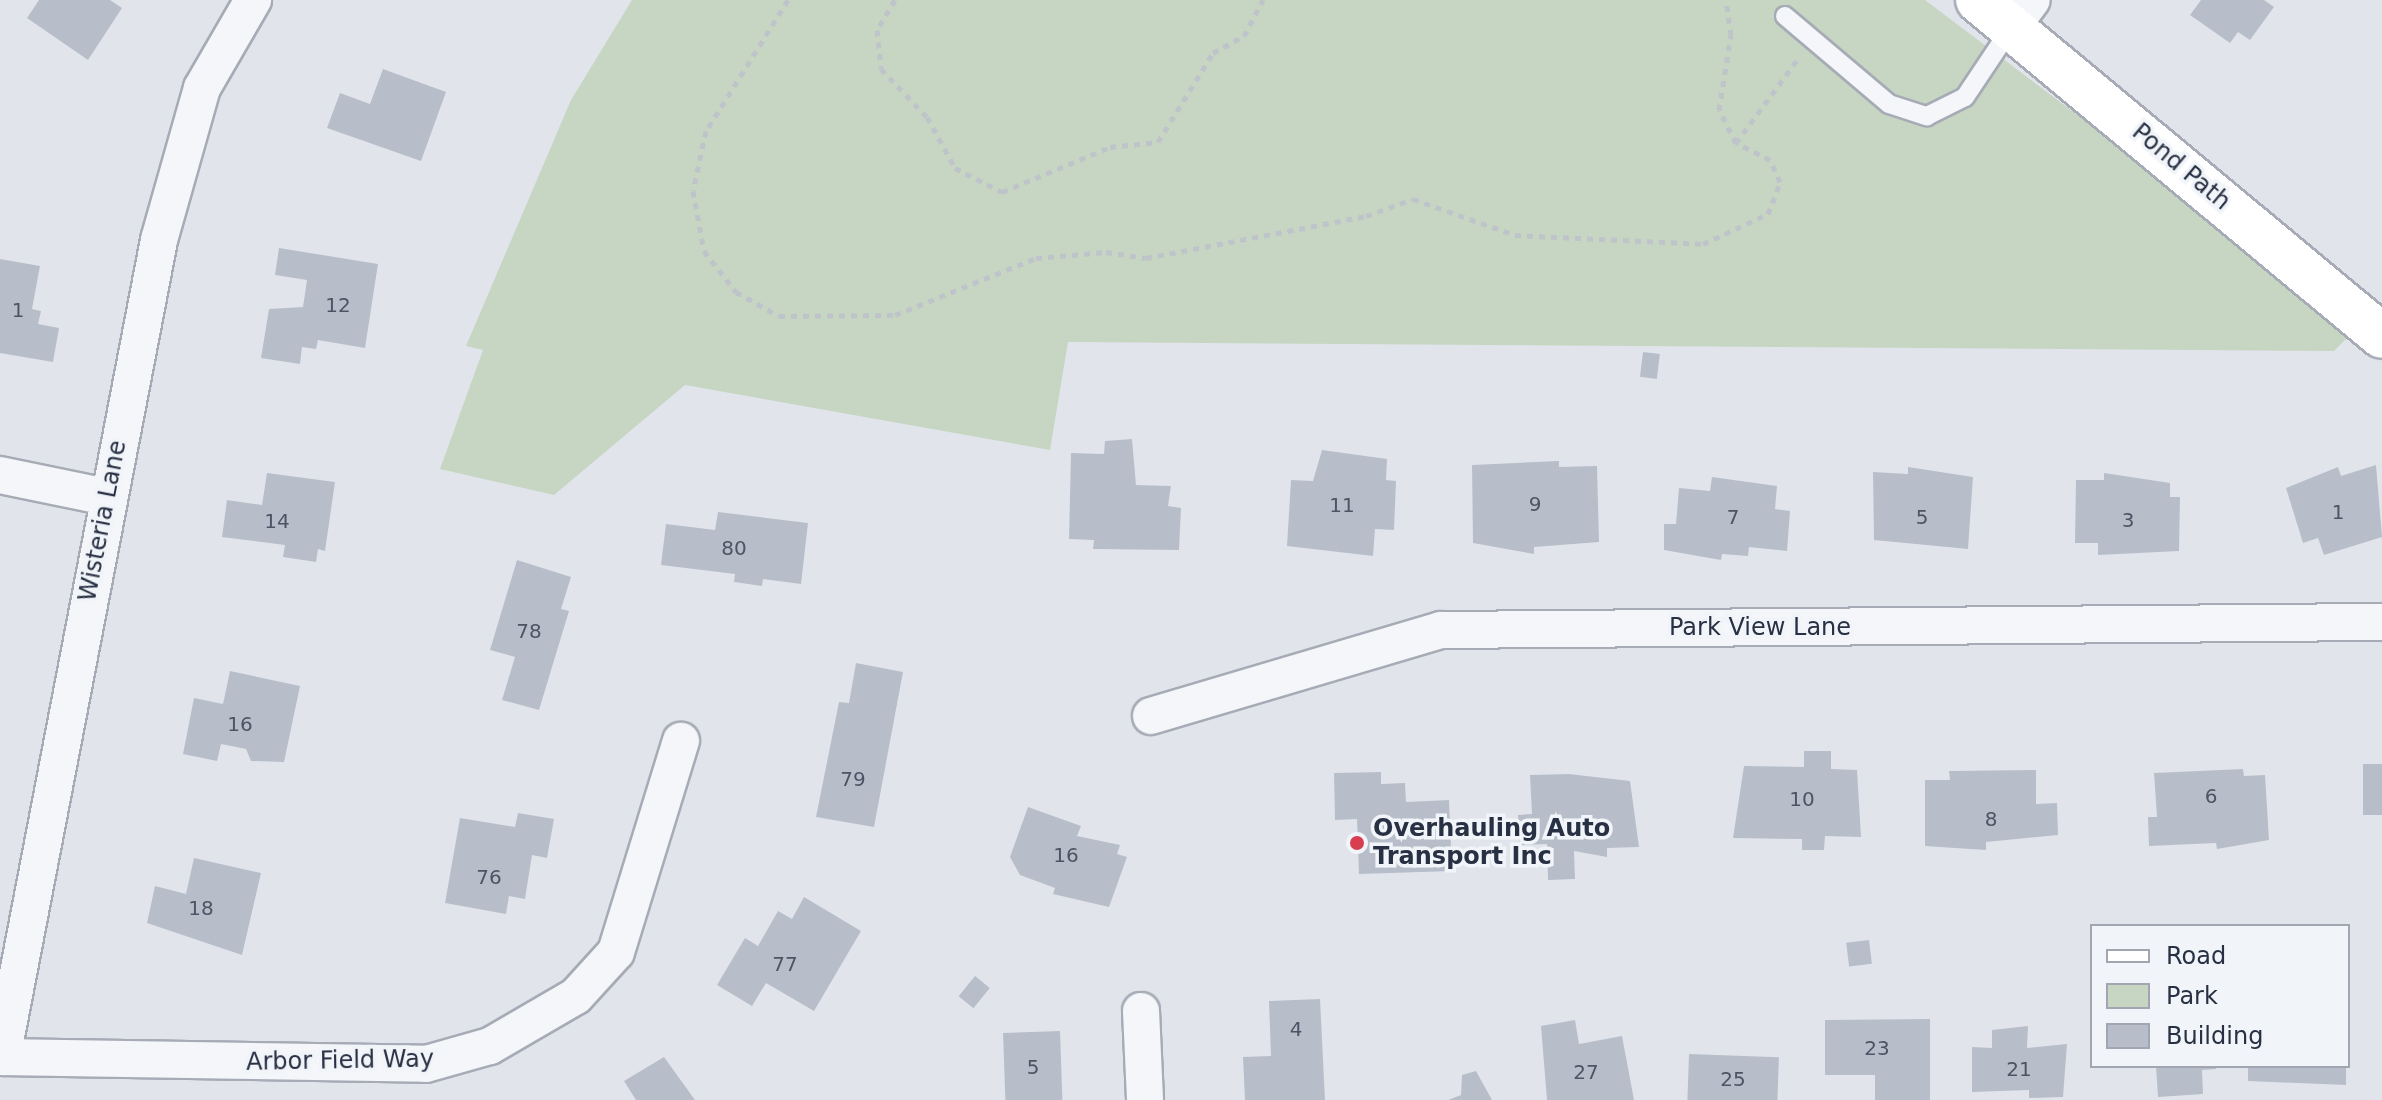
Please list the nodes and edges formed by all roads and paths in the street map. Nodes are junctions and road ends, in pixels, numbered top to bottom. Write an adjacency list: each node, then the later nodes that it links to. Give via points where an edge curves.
1 (253, 0): 13 (street, Wisteria Lane, via 202,88 178,165)
2 (788, 0): 10 (path, via 706,131 693,191 704,251 736,292 779,316 895,315 1036,258 1106,252 1146,258 1366,216 1413,199 1515,235 1703,244 1768,214 1780,182 1770,160)
3 (895, 0): 4 (path, via 877,30 881,69 927,117 955,168 1002,192 1110,147 1158,142 1213,53 1244,36)
4 (1263, 0)
5 (1726, 0): 10 (path, via 1731,35 1719,110)
6 (1978, 0): 7 (street, Pond Path)
7 (2022, 13): 9 (lane, via 1965,97 1927,116 1889,104); 11 (street, Pond Path)
8 (1785, 16): 9 (lane)
9 (1812, 39): 10 (path)
10 (1736, 143)
11 (2382, 336)
12 (0, 475): 13 (street)
13 (107, 497): 18 (street, Wisteria Lane)
14 (2382, 622): 15 (street, Park View Lane, via 1441,630)
15 (1151, 716)
16 (681, 741): 18 (street, Arbor Field Way, via 616,952 576,996 532,1027 426,1064)
17 (1141, 1011): 19 (street)
18 (1, 1057)
19 (1145, 1100)

